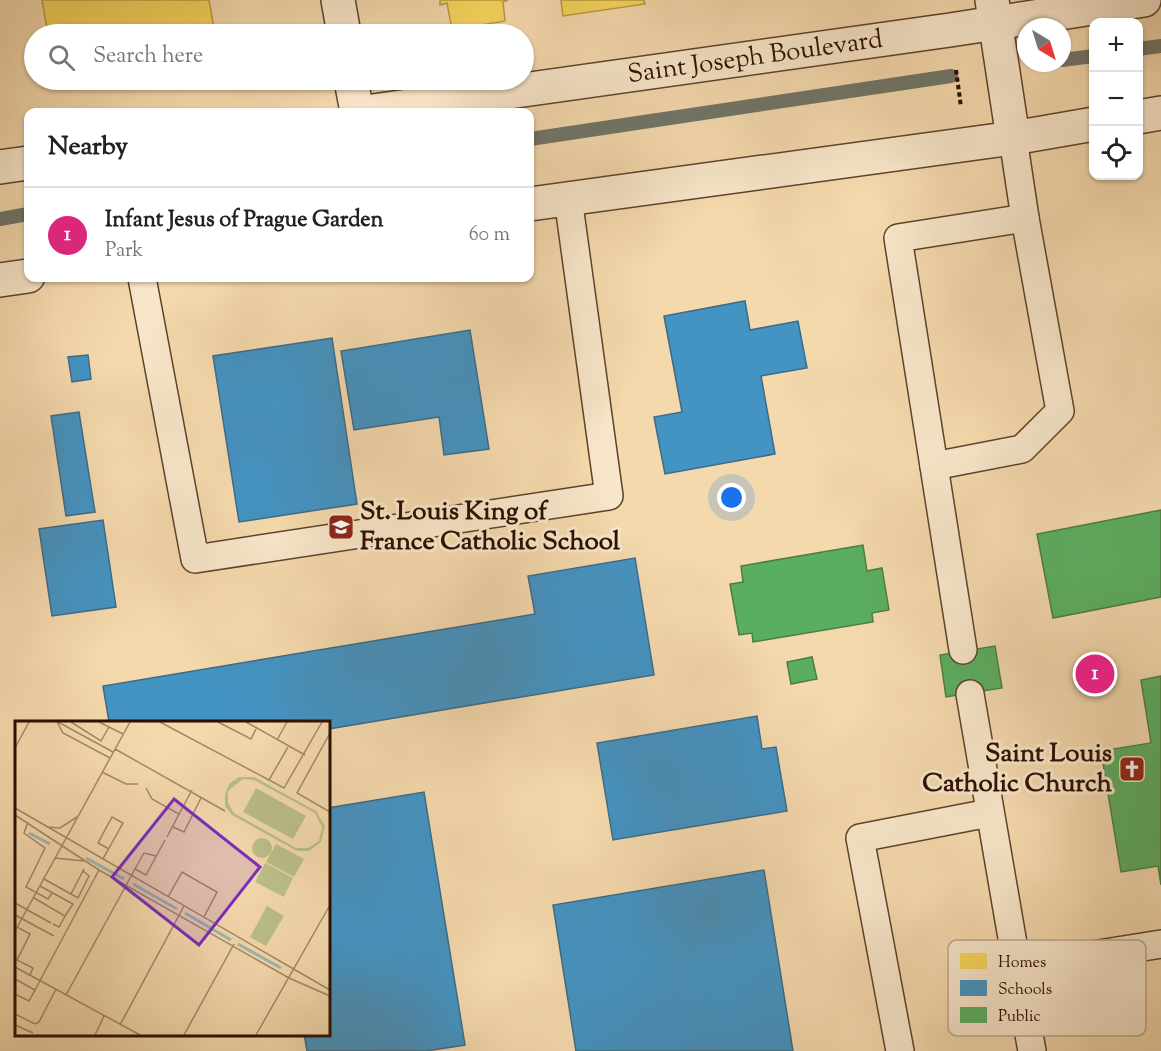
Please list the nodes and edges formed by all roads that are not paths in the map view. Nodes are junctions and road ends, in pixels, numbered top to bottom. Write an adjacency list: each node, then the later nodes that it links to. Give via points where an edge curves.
1 (338, 0): 4 (street)
2 (1144, 0): 3 (street, Saint Joseph Boulevard)
3 (994, 12): 5 (street, Saint Joseph Boulevard); 13 (street)
4 (342, 24)
5 (534, 85)
6 (353, 90): 8 (street)
7 (504, 90): 9 (street, Saint Joseph Boulevard)
8 (356, 108)
9 (391, 108)
10 (1161, 113): 11 (street)
11 (1143, 116)
12 (1089, 125): 13 (street)
13 (1013, 138): 16 (street); 18 (lane)
14 (24, 164): 15 (street)
15 (0, 167)
16 (568, 198): 17 (street); 21 (lane, via 609,496 195,559)
17 (534, 203)
18 (1025, 218): 22 (lane, via 1060,411 1022,449); 22 (lane, via 898,238)
19 (24, 277): 20 (street)
20 (0, 280)
21 (143, 282)
22 (934, 466): 23 (lane)
23 (963, 650)
24 (970, 694): 25 (lane)
25 (990, 813): 26 (lane); 30 (lane, via 860,838)
26 (1012, 940)
27 (1161, 944): 28 (lane)
28 (1146, 946)
29 (1029, 1036): 31 (lane)
30 (900, 1051)
31 (1032, 1051)

